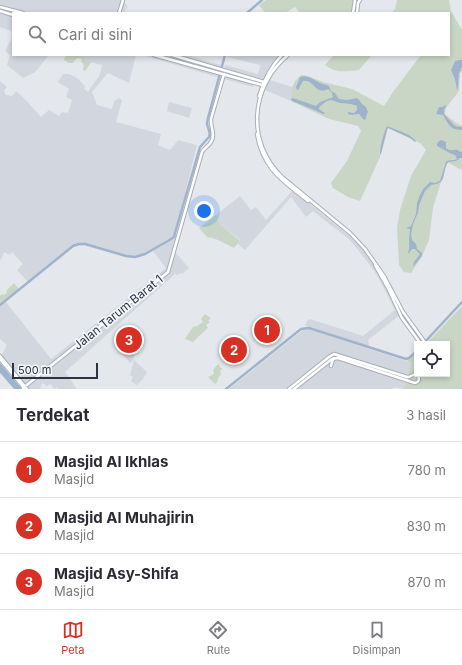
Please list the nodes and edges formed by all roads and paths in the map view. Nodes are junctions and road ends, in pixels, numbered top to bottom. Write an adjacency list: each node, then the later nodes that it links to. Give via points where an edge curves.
1 (123, 0): 7 (main road)
2 (355, 0): 8 (main road)
3 (360, 0): 9 (main road)
4 (0, 6): 6 (main road)
5 (0, 11): 10 (main road)
6 (20, 12)
7 (119, 12)
8 (353, 12)
9 (357, 12)
10 (12, 15)
11 (158, 56): 16 (main road)
12 (176, 56): 15 (main road)
13 (281, 56): 20 (main road, via 268,72)
14 (287, 56): 20 (main road)
15 (200, 63): 16 (main road); 18 (main road)
16 (199, 67): 17 (main road)
17 (223, 74): 19 (main road); 31 (main road, Jalan Tarum Barat 1, via 211,119 213,139 202,152 168,272)
18 (258, 80): 19 (main road); 20 (main road)
19 (257, 84): 20 (main road)
20 (264, 85): 21 (main road, via 255,122 260,149 272,171)
21 (352, 236): 22 (main road, via 372,261 387,285 402,318); 23 (main road, via 366,249 403,312)
22 (419, 341)
23 (424, 341)
24 (0, 357): 31 (main road)
25 (335, 358): 26 (main road); 30 (main road); 33 (main road)
26 (331, 366)
27 (414, 374): 28 (main road)
28 (409, 377): 30 (main road, via 416,378); 32 (main road, via 334,354)
29 (418, 377): 30 (main road, via 418,382)
30 (415, 383)
31 (25, 388)
32 (289, 389)
33 (294, 389)

